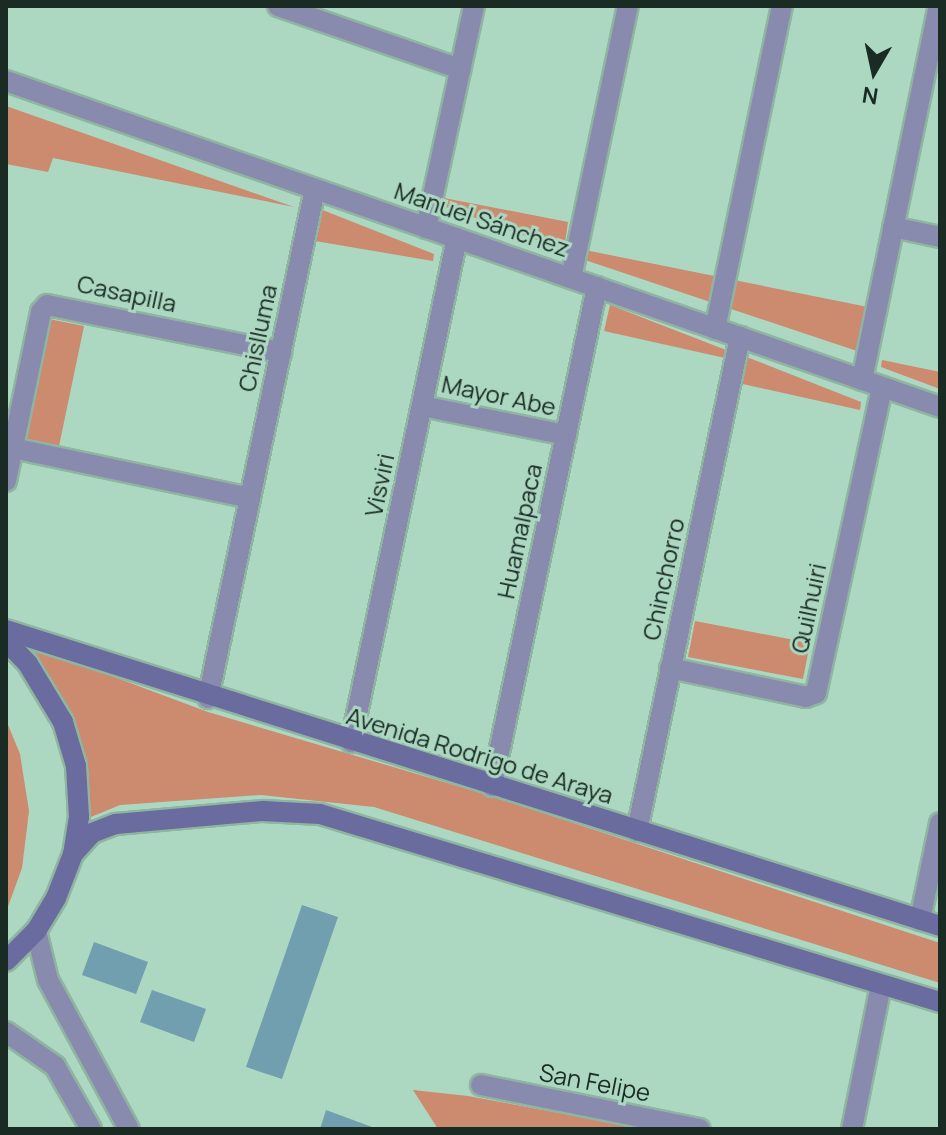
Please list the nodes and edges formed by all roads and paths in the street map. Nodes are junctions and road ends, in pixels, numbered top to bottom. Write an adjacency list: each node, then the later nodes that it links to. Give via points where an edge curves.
1 (278, 6): 6 (street)
2 (474, 6): 7 (street)
3 (628, 6): 14 (street)
4 (782, 6): 16 (street)
5 (939, 6): 10 (street, Quilhuiri)
6 (301, 10): 7 (street)
7 (460, 69): 11 (street)
8 (6, 81): 9 (street, Manuel Sánchez)
9 (315, 189): 11 (street, Manuel Sánchez); 18 (street, Chislluma)
10 (893, 227): 12 (street); 19 (street, Quilhuiri)
11 (426, 228): 13 (street, Manuel Sánchez)
12 (940, 237)
13 (457, 238): 14 (street, Manuel Sánchez); 20 (street, Visviri)
14 (571, 278): 15 (street, Manuel Sánchez)
15 (597, 287): 16 (street, Manuel Sánchez); 22 (street, Huamalpaca)
16 (715, 329): 17 (street, Manuel Sánchez)
17 (740, 337): 19 (street, Manuel Sánchez); 28 (street, Chinchorro)
18 (281, 352): 23 (street, Casapilla, via 47,305 41,312); 25 (street, Chislluma)
19 (872, 383): 21 (street, Manuel Sánchez); 28 (street, Quilhuiri, via 816,693 806,697)
20 (422, 406): 22 (street, Mayor Abe); 30 (street, Visviri)
21 (940, 407)
22 (566, 435): 31 (street, Huamalpaca)
23 (13, 448): 24 (street, Casapilla); 25 (street)
24 (6, 481)
25 (250, 498): 29 (street, Chislluma)
26 (6, 630): 29 (main road, Avenida Rodrigo de Araya)
27 (6, 641): 34 (main road, via 42,684 70,745 79,791)
28 (670, 668): 33 (street, Chinchorro)
29 (208, 698): 30 (main road, Avenida Rodrigo de Araya)
30 (351, 742): 31 (main road, Avenida Rodrigo de Araya)
31 (492, 786): 33 (main road, Avenida Rodrigo de Araya)
32 (940, 823): 35 (street)
33 (637, 831): 35 (main road, Avenida Rodrigo de Araya)
34 (73, 854): 37 (main road); 39 (main road, via 92,833 116,824 247,812 320,814)
35 (920, 920): 36 (main road, Avenida Rodrigo de Araya)
36 (940, 926)
37 (36, 931): 38 (main road); 45 (street, via 48,980)
38 (6, 961)
39 (881, 985): 40 (main road); 46 (street)
40 (940, 1002)
41 (6, 1032): 44 (street, via 55,1066)
42 (481, 1085): 43 (street, San Felipe)
43 (688, 1128)
44 (91, 1129)
45 (129, 1129)
46 (852, 1129)

